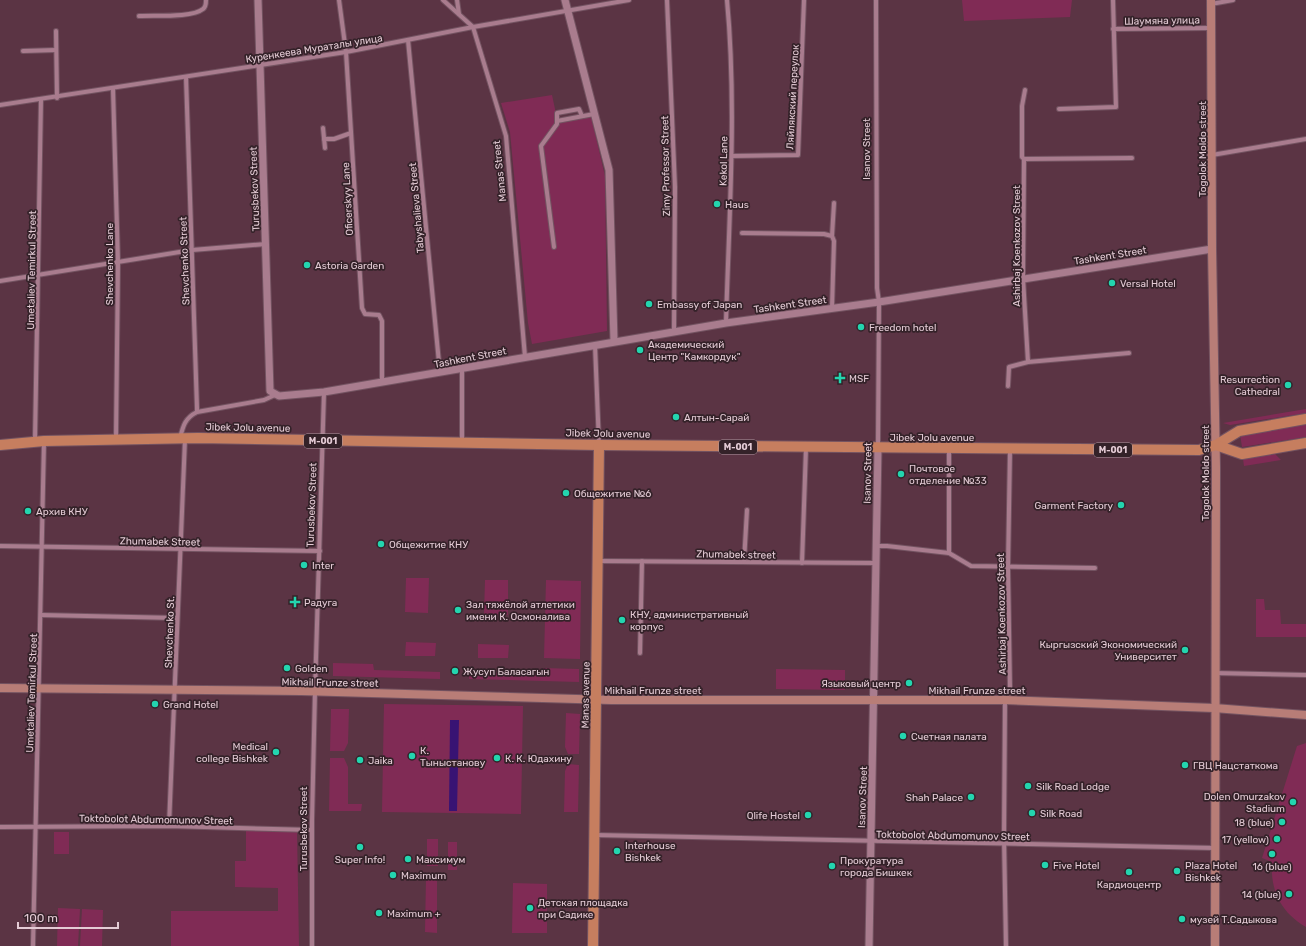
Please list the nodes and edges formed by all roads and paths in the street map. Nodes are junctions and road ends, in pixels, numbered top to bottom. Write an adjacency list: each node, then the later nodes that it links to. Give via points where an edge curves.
1 (206, 0): 17 (street, via 206,6 194,14)
2 (258, 0): 26 (street, Turusbekov Street)
3 (339, 0): 25 (street, Oficerskyy Lane)
4 (443, 0): 16 (street)
5 (458, 0): 16 (street)
6 (565, 0): 15 (street)
7 (629, 0): 15 (street, Куренкеева Мураталы улица)
8 (667, 0): 60 (street, Zimy Professor Street, via 675,187)
9 (727, 0): 43 (street, Kekol Lane, via 731,44)
10 (804, 0): 43 (street, Ляйлякский переулок, via 798,155)
11 (876, 0): 57 (street, Isanov Street)
12 (1113, 0): 20 (street, Шаумяна улица)
13 (1233, 0): 14 (street)
14 (1211, 2): 19 (main road, Togolok Moldo street)
15 (568, 11): 18 (street, Куренкеева Мураталы улица); 34 (street)
16 (459, 14): 18 (street)
17 (140, 16)
18 (473, 27): 22 (street, Куренкеева Мураталы улица); 64 (street, Manas Street, via 508,147)
19 (1212, 28): 20 (street, Шаумяна улица); 42 (main road, Togolok Moldo street)
20 (1113, 29): 33 (street, Шаумяна улица, via 1116,107)
21 (56, 31): 23 (street)
22 (408, 40): 25 (street, Куренкеева Мураталы улица); 67 (street, Tabyshalieva Street)
23 (56, 50): 24 (street); 30 (street)
24 (23, 51)
25 (346, 52): 26 (street, Куренкеева Мураталы улица); 38 (street, Oficerskyy Lane)
26 (260, 64): 27 (street, Куренкеева Мураталы улица); 49 (street, Turusbekov Street)
27 (186, 77): 28 (street, Куренкеева Мураталы улица); 52 (street, Shevchenko Street)
28 (114, 89): 30 (street, Куренкеева Мураталы улица); 53 (street, Shevchenko Lane)
29 (1025, 90): 45 (street, Ashirbaj Koenkozov Street, via 1022,106)
30 (57, 98): 31 (street, Куренкеева Мураталы улица)
31 (41, 99): 32 (street, Куренкеева Мураталы улица); 54 (street, Umetaliev Temirkul Street)
32 (0, 105)
33 (1059, 109)
34 (594, 114): 35 (street); 61 (street, via 609,170)
35 (582, 116): 36 (street); 36 (street, via 579,109 559,112 556,115)
36 (557, 121): 50 (street, via 542,146)
37 (323, 128): 39 (street)
38 (351, 133): 39 (street, via 334,139); 68 (street, Oficerskyy Lane, via 362,308 365,314 379,315 382,321)
39 (324, 139): 41 (street)
40 (1306, 139): 42 (street)
41 (325, 148)
42 (1212, 154): 51 (main road, Togolok Moldo street)
43 (732, 156): 59 (street, Kekol Lane)
44 (1132, 158): 45 (street)
45 (1024, 159): 55 (street, Ashirbaj Koenkozov Street)
46 (834, 203): 48 (street)
47 (742, 233): 48 (street)
48 (832, 236): 58 (street)
49 (266, 244): 52 (street); 71 (street, Turusbekov Street, via 270,391)
50 (554, 247)
51 (1212, 249): 55 (street, Tashkent Street); 82 (main road, Togolok Moldo street)
52 (192, 250): 53 (street); 72 (street, Shevchenko Street)
53 (118, 262): 54 (street); 74 (street, Shevchenko Lane)
54 (40, 274): 56 (street); 76 (street, Umetaliev Temirkul Street)
55 (1022, 278): 57 (street, Tashkent Street); 65 (street, Ashirbaj Koenkozov Street)
56 (0, 281)
57 (879, 302): 58 (street, Tashkent Street); 84 (street, Isanov Street)
58 (832, 308): 59 (street, Tashkent Street)
59 (726, 323): 60 (street, Tashkent Street)
60 (674, 332): 61 (street, Tashkent Street)
61 (614, 341): 62 (street, Tashkent Street)
62 (595, 345): 64 (street, Tashkent Street); 81 (street)
63 (1129, 353): 65 (street)
64 (525, 357): 66 (street, Tashkent Street)
65 (1028, 362): 69 (street, via 1009,368)
66 (462, 370): 67 (street, Tashkent Street); 78 (street)
67 (440, 374): 68 (street, Tashkent Street)
68 (382, 383): 70 (street, Tashkent Street)
69 (1008, 386)
70 (324, 392): 71 (street); 77 (street, Turusbekov Street)
71 (275, 395): 72 (street, via 264,400)
72 (197, 412): 75 (street, via 186,420)
73 (1306, 419): 82 (main road, Jibek Jolu avenue / М-001, via 1239,431)
74 (116, 438): 75 (main road, Jibek Jolu avenue / М-001); 76 (main road, Jibek Jolu avenue / М-001)
75 (182, 438): 77 (main road, Jibek Jolu avenue / М-001); 91 (street, Shevchenko St.)
76 (39, 441): 79 (main road, Jibek Jolu avenue / М-001); 89 (street, Umetaliev Temirkul Street)
77 (323, 441): 78 (main road, Jibek Jolu avenue / М-001); 92 (street, Turusbekov Street)
78 (462, 443): 81 (main road, Jibek Jolu avenue / М-001)
79 (0, 444)
80 (1306, 444): 82 (main road, via 1242,454)
81 (599, 445): 83 (main road, Jibek Jolu avenue / М-001); 94 (main road, Manas avenue)
82 (1216, 445): 86 (main road, Jibek Jolu avenue / М-001, via 1199,450); 104 (main road, Togolok Moldo street)
83 (806, 448): 84 (main road, Jibek Jolu avenue / М-001); 97 (street)
84 (878, 448): 85 (main road, Jibek Jolu avenue / М-001); 90 (street, Isanov Street)
85 (949, 449): 86 (main road, Jibek Jolu avenue / М-001); 93 (street)
86 (1010, 449): 99 (street, Ashirbaj Koenkozov Street)
87 (747, 510): 96 (street)
88 (0, 546): 89 (street, Zhumabek Street)
89 (42, 546): 91 (street, Zhumabek Street); 101 (street, Umetaliev Temirkul Street)
90 (875, 546): 93 (street); 98 (street, Isanov Street)
91 (180, 549): 92 (street, Zhumabek Street); 102 (street, Shevchenko St.)
92 (320, 551): 109 (street, Turusbekov Street)
93 (949, 553): 99 (street, via 971,566)
94 (598, 561): 95 (street, Zhumabek street); 110 (main road, Manas avenue)
95 (642, 561): 96 (street, Zhumabek street); 103 (street)
96 (744, 562): 97 (street, Zhumabek street)
97 (802, 563): 98 (street, Zhumabek street)
98 (875, 563): 111 (street, Isanov Street)
99 (1008, 568): 100 (street); 112 (street, Ashirbaj Koenkozov Street, via 1010,690)
100 (1095, 568)
101 (41, 615): 102 (street); 107 (street, Umetaliev Temirkul Street)
102 (178, 618): 108 (street, Shevchenko St.)
103 (640, 653)
104 (1214, 673): 105 (street); 113 (main road, Togolok Moldo street)
105 (1306, 675)
106 (0, 688): 107 (main road, Mikhail Frunze street)
107 (39, 689): 108 (main road, Mikhail Frunze street); 115 (street, Umetaliev Temirkul Street)
108 (174, 690): 109 (main road, Mikhail Frunze street); 116 (street, Shevchenko St.)
109 (315, 692): 110 (main road, Mikhail Frunze street); 118 (street, Turusbekov Street)
110 (597, 700): 111 (main road, Mikhail Frunze street); 119 (main road, Manas avenue)
111 (874, 700): 112 (main road, Mikhail Frunze street); 120 (street, Isanov Street)
112 (1005, 700): 113 (main road, Mikhail Frunze street); 121 (street, Ashirbaj Koenkozov Street)
113 (1214, 708): 114 (main road, Mikhail Frunze street); 122 (main road, Togolok Moldo street)
114 (1306, 715)
115 (35, 826): 116 (street, Toktobolot Abdumomunov Street); 117 (street, Toktobolot Abdumomunov Street); 123 (street, Umetaliev Temirkul Street)
116 (169, 826): 118 (street, Toktobolot Abdumomunov Street)
117 (0, 827)
118 (312, 830): 124 (street, Turusbekov Street)
119 (595, 835): 120 (street, Toktobolot Abdumomunov Street); 125 (main road, Manas avenue)
120 (870, 841): 121 (street, Toktobolot Abdumomunov Street); 126 (street, Isanov Street)
121 (1004, 844): 122 (street, Toktobolot Abdumomunov Street); 127 (street, Ashirbaj Koenkozov Street)
122 (1215, 848): 128 (main road, Togolok Moldo street)
123 (33, 946)
124 (312, 946)
125 (593, 946)
126 (869, 946)
127 (1006, 946)
128 (1215, 946)

